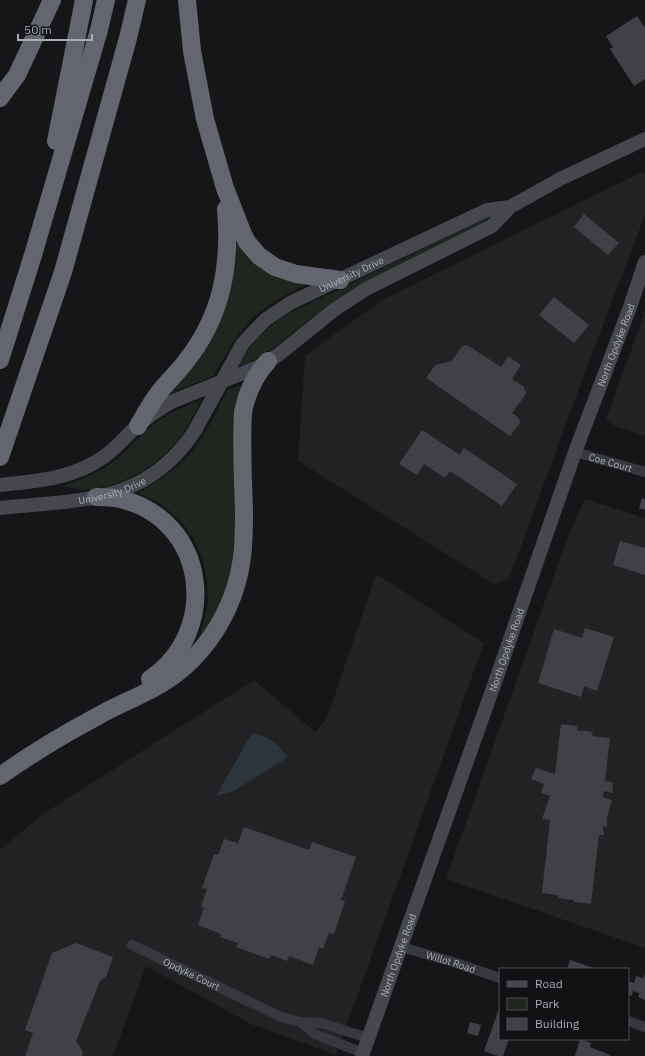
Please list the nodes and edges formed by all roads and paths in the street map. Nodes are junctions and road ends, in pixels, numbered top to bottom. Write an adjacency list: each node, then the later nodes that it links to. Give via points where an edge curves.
1 (52, 0): 6 (highway, via 17,75)
2 (84, 0): 10 (highway)
3 (106, 0): 10 (highway)
4 (137, 0): 18 (highway, via 63,272)
5 (187, 0): 8 (highway, via 189,34 197,84)
6 (0, 98)
7 (645, 139): 9 (main road, University Drive, via 562,178)
8 (225, 188): 12 (highway, via 242,234 267,262 296,274); 16 (highway, via 228,253 218,304 194,351 161,390)
9 (510, 207): 12 (main road, University Drive, via 487,210); 14 (main road, University Drive, via 492,226 378,282 355,296)
10 (33, 256): 13 (highway)
11 (645, 262): 17 (main road, North Opdyke Road)
12 (340, 280): 15 (main road, University Drive, via 290,303 265,320 243,343)
13 (0, 360)
14 (268, 361): 15 (main road, University Drive); 23 (highway, via 247,395 243,412 244,544 238,581 230,604 206,644 181,670 153,689)
15 (222, 382): 16 (main road, University Drive, via 171,402 148,416); 21 (main road, University Drive, via 194,432 168,464 143,481)
16 (138, 426): 20 (main road, University Drive, via 95,463 72,474 50,480)
17 (575, 452): 19 (street, Coe Court); 26 (main road, North Opdyke Road)
18 (0, 457)
19 (645, 472)
20 (0, 485)
21 (96, 498): 22 (main road, University Drive); 23 (highway, via 131,502 161,519 177,536 188,555 196,588 192,622 185,642 173,659 157,674)
22 (0, 508)
23 (98, 715): 24 (highway)
24 (0, 776)
25 (132, 945): 28 (street, Opdyke Court)
26 (401, 946): 27 (street, Willot Road); 32 (main road, North Opdyke Road)
27 (499, 978)
28 (251, 1003): 30 (street, North Opdyke Road, via 281,1017)
29 (629, 1021): 31 (street)
30 (302, 1022): 32 (street, North Opdyke Road, via 321,1023); 33 (street, North Opdyke Road, via 315,1034)
31 (645, 1027)
32 (368, 1038): 33 (main road, North Opdyke Road)
33 (362, 1054)

